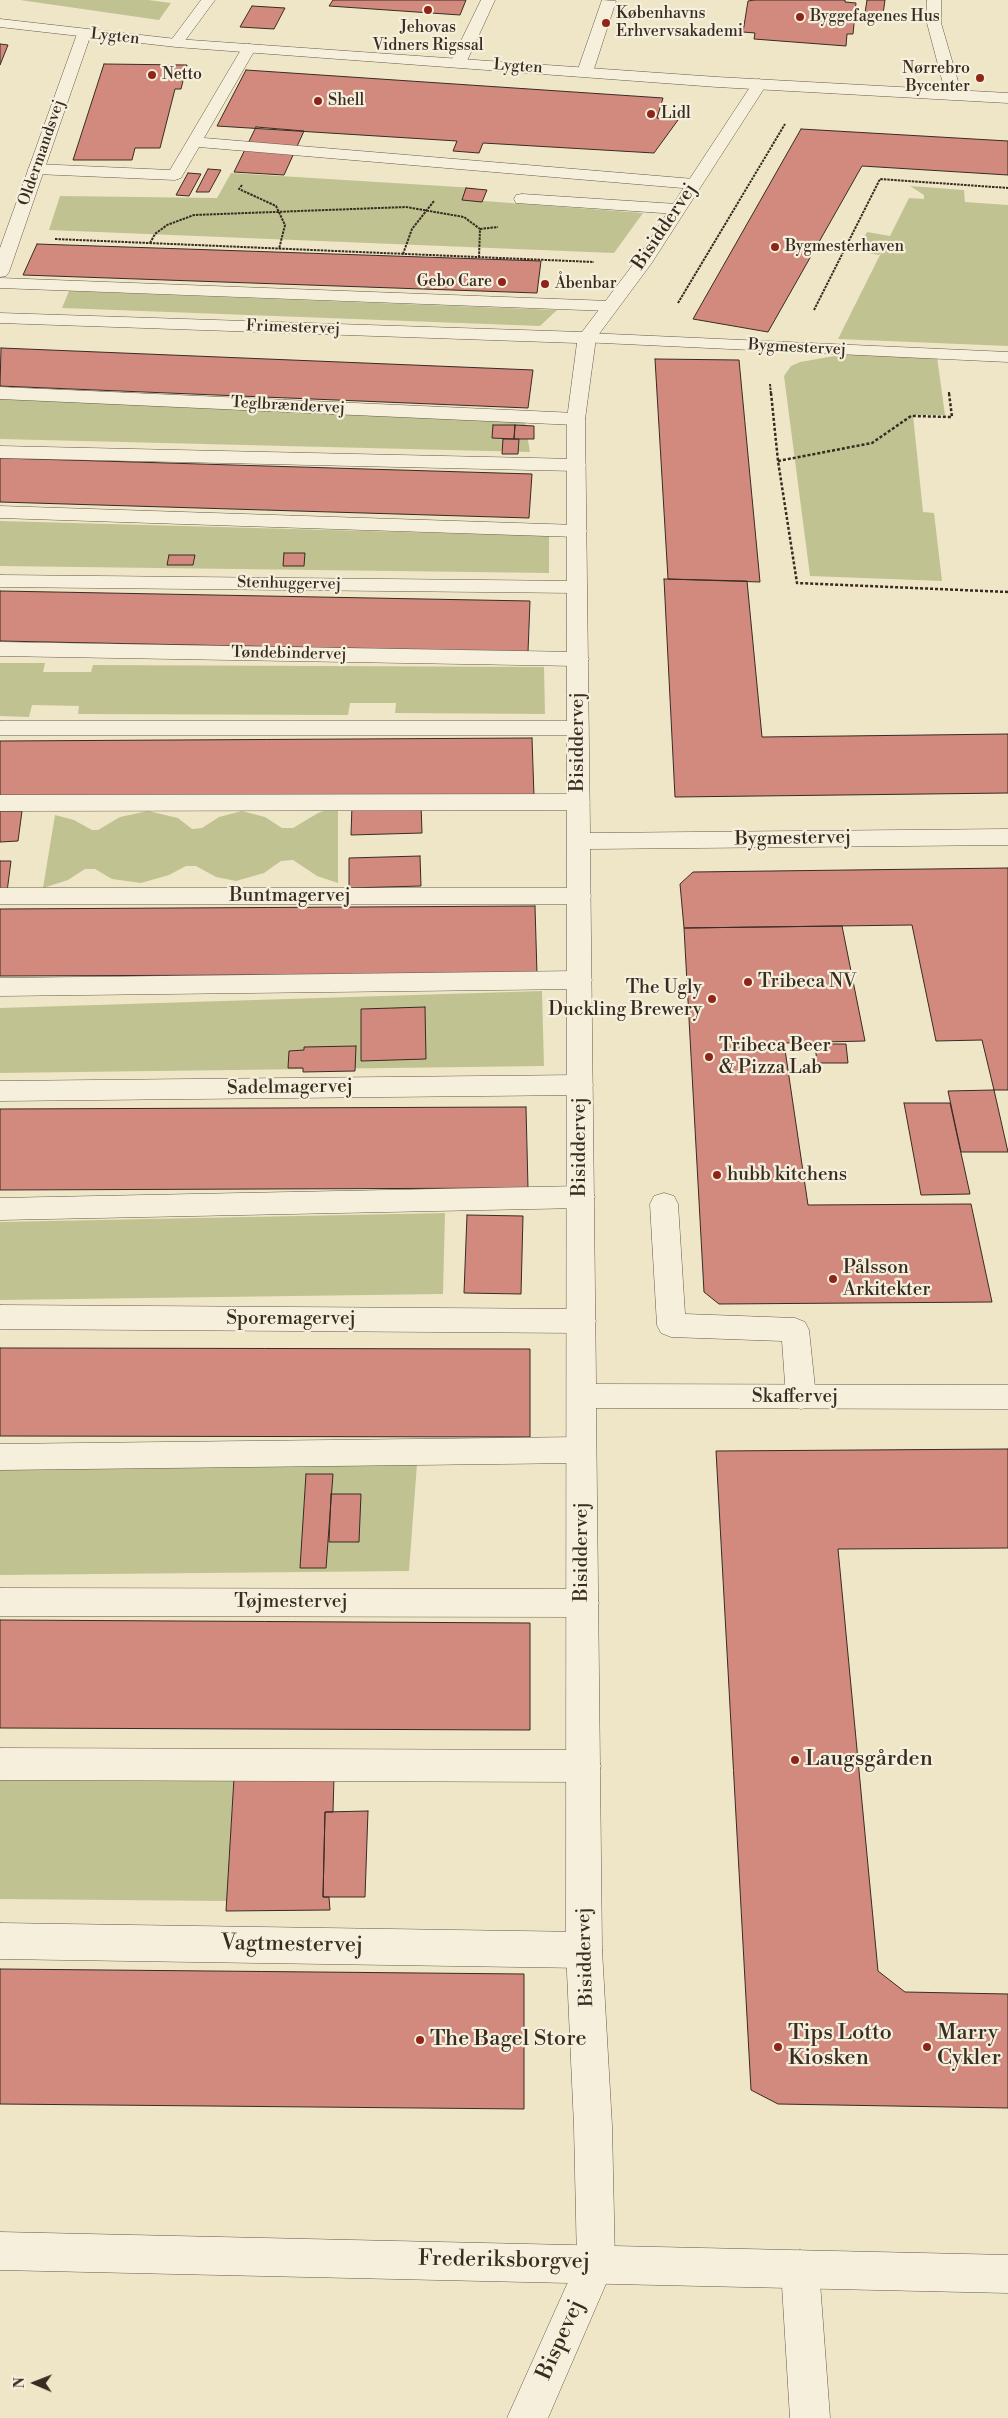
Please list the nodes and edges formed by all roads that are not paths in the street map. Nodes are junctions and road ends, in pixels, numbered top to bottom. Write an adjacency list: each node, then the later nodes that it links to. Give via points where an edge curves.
1 (208, 0): 7 (street)
2 (488, 0): 9 (street)
3 (609, 0): 10 (street)
4 (934, 0): 12 (street, via 934,23)
5 (0, 22): 6 (street, Lygten)
6 (84, 34): 7 (street, Lygten); 15 (street, Oldermandsvej)
7 (176, 43): 8 (street, Lygten)
8 (249, 48): 9 (street, Lygten); 14 (street)
9 (458, 63): 10 (street, Lygten)
10 (585, 72): 11 (street, Lygten)
11 (759, 84): 12 (street, Lygten); 16 (street, Bisiddervej)
12 (954, 95): 13 (street, Lygten)
13 (1008, 98)
14 (194, 142): 15 (street, via 175,175); 16 (street)
15 (36, 169): 19 (street, Oldermandsvej)
16 (694, 184): 18 (street, Bisiddervej)
17 (522, 199): 18 (street)
18 (677, 209): 22 (street, Bisiddervej)
19 (7, 243): 20 (street, Oldermandsvej)
20 (0, 272)
21 (0, 282): 22 (street)
22 (610, 306): 24 (street, Bisiddervej)
23 (0, 318): 24 (street, Frimestervej)
24 (587, 338): 25 (street, Bygmestervej); 27 (street, Bisiddervej)
25 (1008, 357)
26 (0, 393): 27 (street, Teglbrændervej)
27 (576, 419): 29 (street, Bisiddervej)
28 (0, 452): 29 (street)
29 (576, 465): 31 (street, Bisiddervej)
30 (0, 512): 31 (street)
31 (577, 531): 33 (street, Bisiddervej)
32 (0, 581): 33 (street, Stenhuggervej)
33 (578, 587): 35 (street, Bisiddervej)
34 (0, 650): 35 (street, Tøndebindervej)
35 (578, 659): 37 (street, Bisiddervej)
36 (0, 728): 37 (street)
37 (578, 728): 38 (street, Bisiddervej)
38 (578, 802): 39 (street); 41 (street, Bisiddervej)
39 (0, 803)
40 (1008, 836): 41 (street, Bygmestervej)
41 (579, 841): 43 (street, Bisiddervej)
42 (0, 896): 43 (street, Buntmagervej)
43 (579, 896): 44 (street, Bisiddervej)
44 (579, 980): 45 (street); 46 (street, Bisiddervej)
45 (0, 987)
46 (580, 1085): 47 (street, Sadelmagervej); 48 (street, Bisiddervej)
47 (0, 1091)
48 (581, 1197): 50 (street); 52 (street, Bisiddervej)
49 (664, 1204): 54 (street, via 671,1325 796,1330)
50 (0, 1208)
51 (0, 1317): 52 (street, Sporemagervej)
52 (582, 1321): 53 (street, Bisiddervej)
53 (582, 1396): 54 (street, Skaffervej); 56 (street, Bisiddervej)
54 (801, 1397): 55 (street, Skaffervej)
55 (1008, 1397)
56 (582, 1450): 57 (street); 59 (street, Bisiddervej)
57 (0, 1457)
58 (0, 1602): 59 (street, Tøjmestervej)
59 (583, 1603): 61 (street, Bisiddervej)
60 (0, 1764): 61 (street)
61 (584, 1766): 63 (street, Bisiddervej)
62 (0, 1942): 63 (street, Vagtmestervej)
63 (584, 1950): 65 (street, Bisiddervej)
64 (0, 2251): 65 (street, Frederiksborgvej)
65 (596, 2263): 66 (street, Frederiksborgvej); 68 (street, Bispevej)
66 (800, 2269): 67 (street, Frederiksborgvej); 69 (street)
67 (1008, 2274)
68 (527, 2418)
69 (810, 2418)

